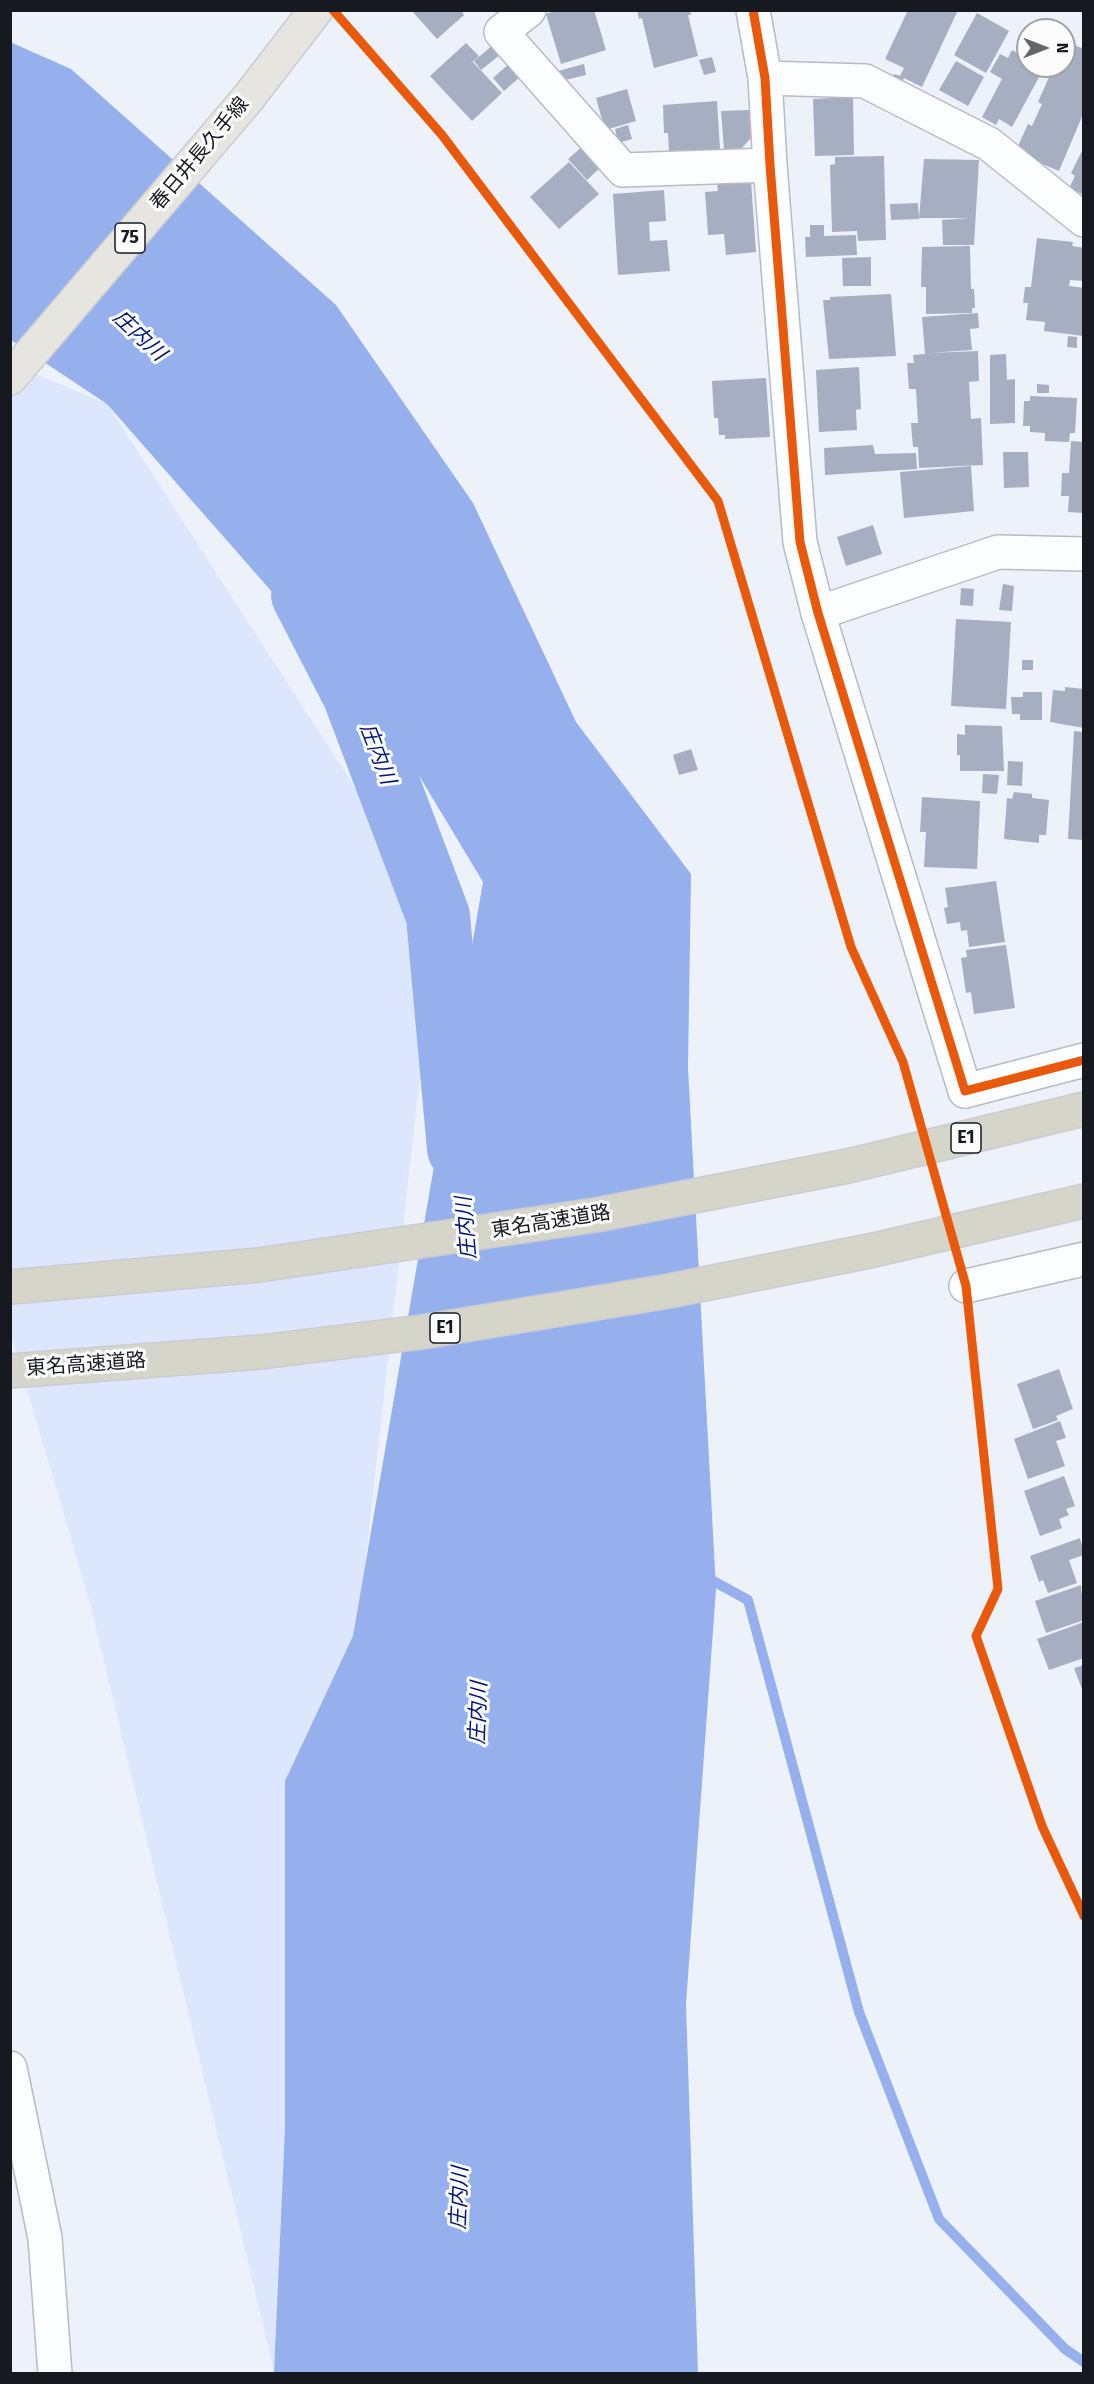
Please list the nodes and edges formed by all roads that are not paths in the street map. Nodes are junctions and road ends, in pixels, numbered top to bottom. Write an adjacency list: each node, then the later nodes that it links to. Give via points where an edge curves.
1 (316, 10): 7 (main road, 春日井長久手線 / 75, via 249,97)
2 (529, 10): 5 (street, via 501,32 623,170)
3 (753, 10): 4 (street)
4 (765, 78): 5 (street); 6 (street, via 865,81 989,144)
5 (770, 165): 9 (street, via 800,542)
6 (1083, 220)
7 (10, 378)
8 (1083, 554): 9 (street, via 998,552)
9 (818, 613): 10 (street, via 965,1091)
10 (1083, 1060)
11 (1083, 1110): 15 (highway, 東名高速道路 / E1, via 848,1166 596,1215 259,1265)
12 (1083, 1201): 16 (highway, 東名高速道路 / E1, via 669,1291 422,1332 261,1352)
13 (1082, 1262): 14 (street)
14 (966, 1286)
15 (10, 1287)
16 (10, 1371)
17 (10, 2068): 18 (street, via 45,2238)
18 (55, 2373)

